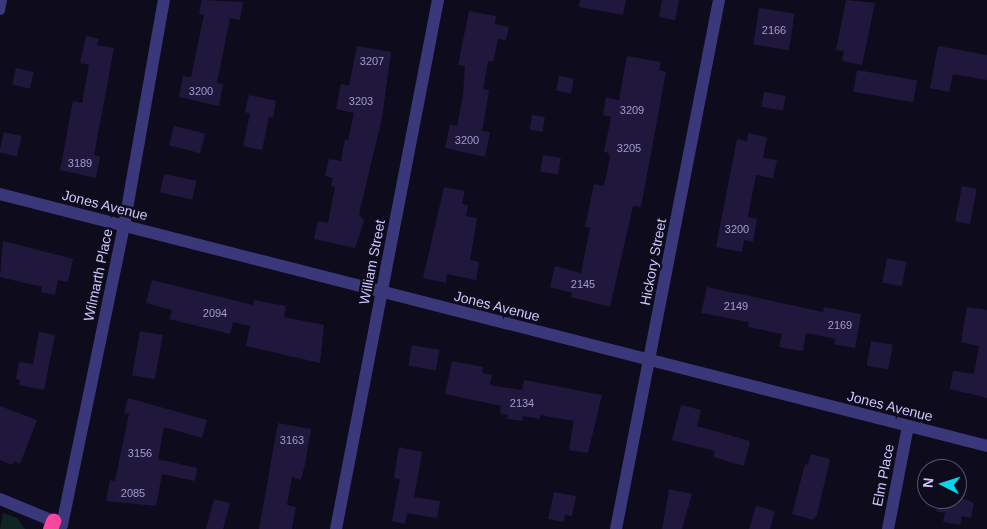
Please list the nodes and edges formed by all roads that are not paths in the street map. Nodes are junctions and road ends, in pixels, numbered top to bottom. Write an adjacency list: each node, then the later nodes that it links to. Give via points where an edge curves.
1 (2, 0): 5 (lane)
2 (164, 0): 7 (street, Wilmarth Place)
3 (438, 0): 8 (street, William Street)
4 (718, 0): 9 (street, Hickory Street)
5 (0, 10)
6 (0, 194): 7 (street, Jones Avenue)
7 (124, 226): 8 (street, Jones Avenue); 13 (street, Wilmarth Place)
8 (382, 292): 9 (street, Jones Avenue); 14 (street, William Street)
9 (649, 360): 10 (street, Jones Avenue); 15 (street, Hickory Street)
10 (908, 426): 11 (street, Jones Avenue); 16 (street, Elm Place)
11 (987, 446)
12 (0, 499): 13 (street)
13 (59, 526)
14 (336, 529)
15 (616, 529)
16 (888, 529)

